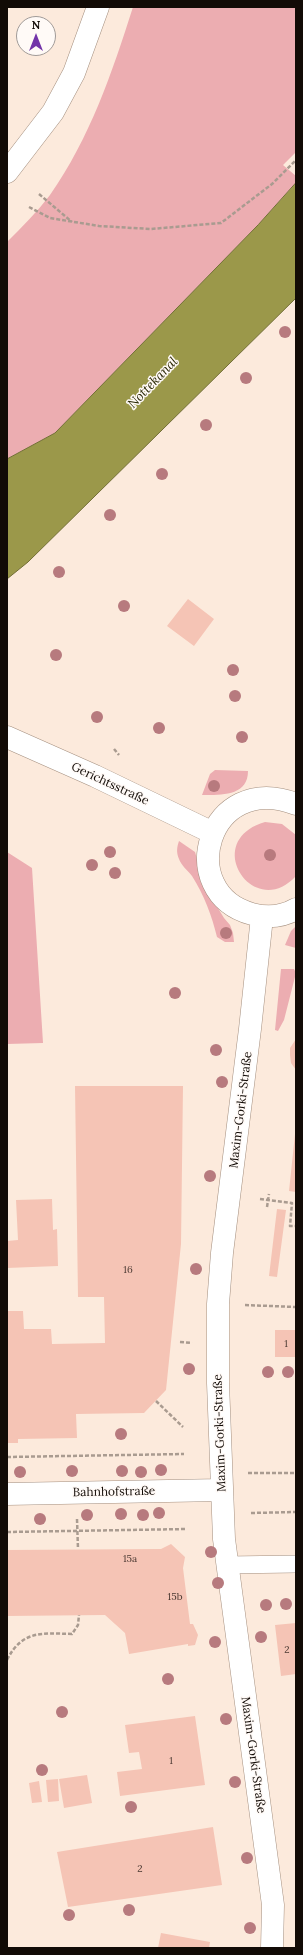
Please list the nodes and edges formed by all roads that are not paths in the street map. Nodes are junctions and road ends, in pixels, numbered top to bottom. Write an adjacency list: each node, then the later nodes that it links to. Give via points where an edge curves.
1 (98, 7): 2 (street, via 74,74 56,106)
2 (7, 172)
3 (7, 737): 5 (street, Gerichtsstraße)
4 (296, 804): 5 (street, via 281,798 248,800 234,807 221,819)
5 (213, 833): 7 (street, via 208,864 212,880 232,905)
6 (296, 909): 7 (street, via 277,916)
7 (262, 916): 8 (street, Maxim-Gorki-Straße, via 249,1044 222,1253 218,1340)
8 (221, 1490): 9 (street, Bahnhofstraße); 11 (street, Maxim-Gorki-Straße)
9 (7, 1494)
10 (296, 1564): 11 (lane)
11 (227, 1565): 12 (street, Maxim-Gorki-Straße, via 273,1905)
12 (272, 1948)

